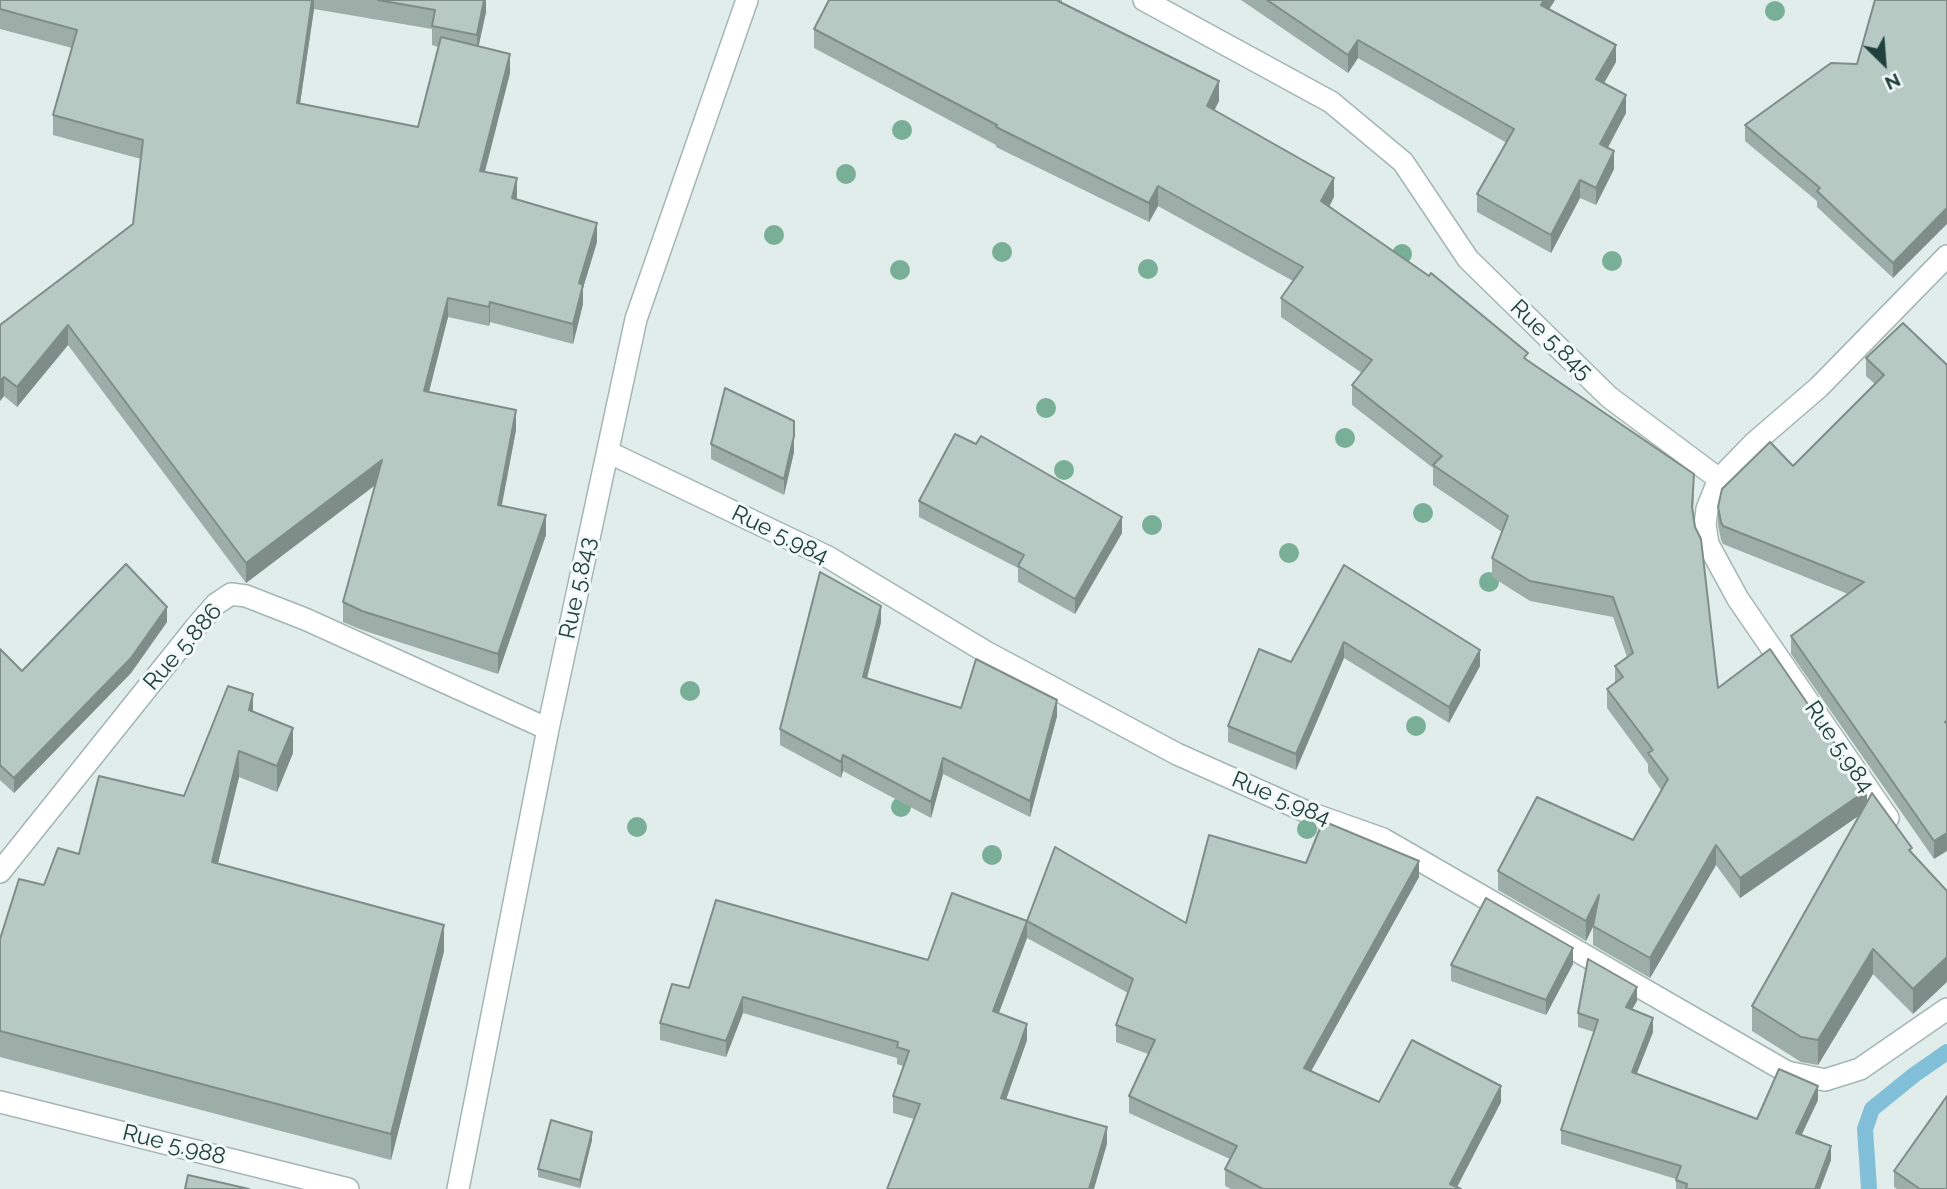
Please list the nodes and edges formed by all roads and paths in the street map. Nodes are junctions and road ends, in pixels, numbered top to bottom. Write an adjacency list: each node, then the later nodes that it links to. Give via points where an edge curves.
1 (747, 0): 4 (street, Rue 5.843, via 636,319)
2 (1144, 0): 5 (street, Rue 5.845, via 1331,102 1404,162 1468,259 1609,397)
3 (1947, 256): 5 (street, via 1819,387)
4 (608, 452): 6 (street, Rue 5.843); 9 (street, Rue 5.984, via 828,557 986,652 1177,754 1307,812 1383,839 1787,1072 1825,1080 1860,1069)
5 (1719, 479): 7 (street, Rue 5.984, via 1707,509 1709,544 1738,599)
6 (548, 729): 8 (street, Rue 5.886, via 305,619 231,594 196,627); 12 (street, Rue 5.843)
7 (1899, 834)
8 (0, 872)
9 (1947, 1009)
10 (0, 1102): 11 (street, Rue 5.988)
11 (348, 1189)
12 (458, 1189)

